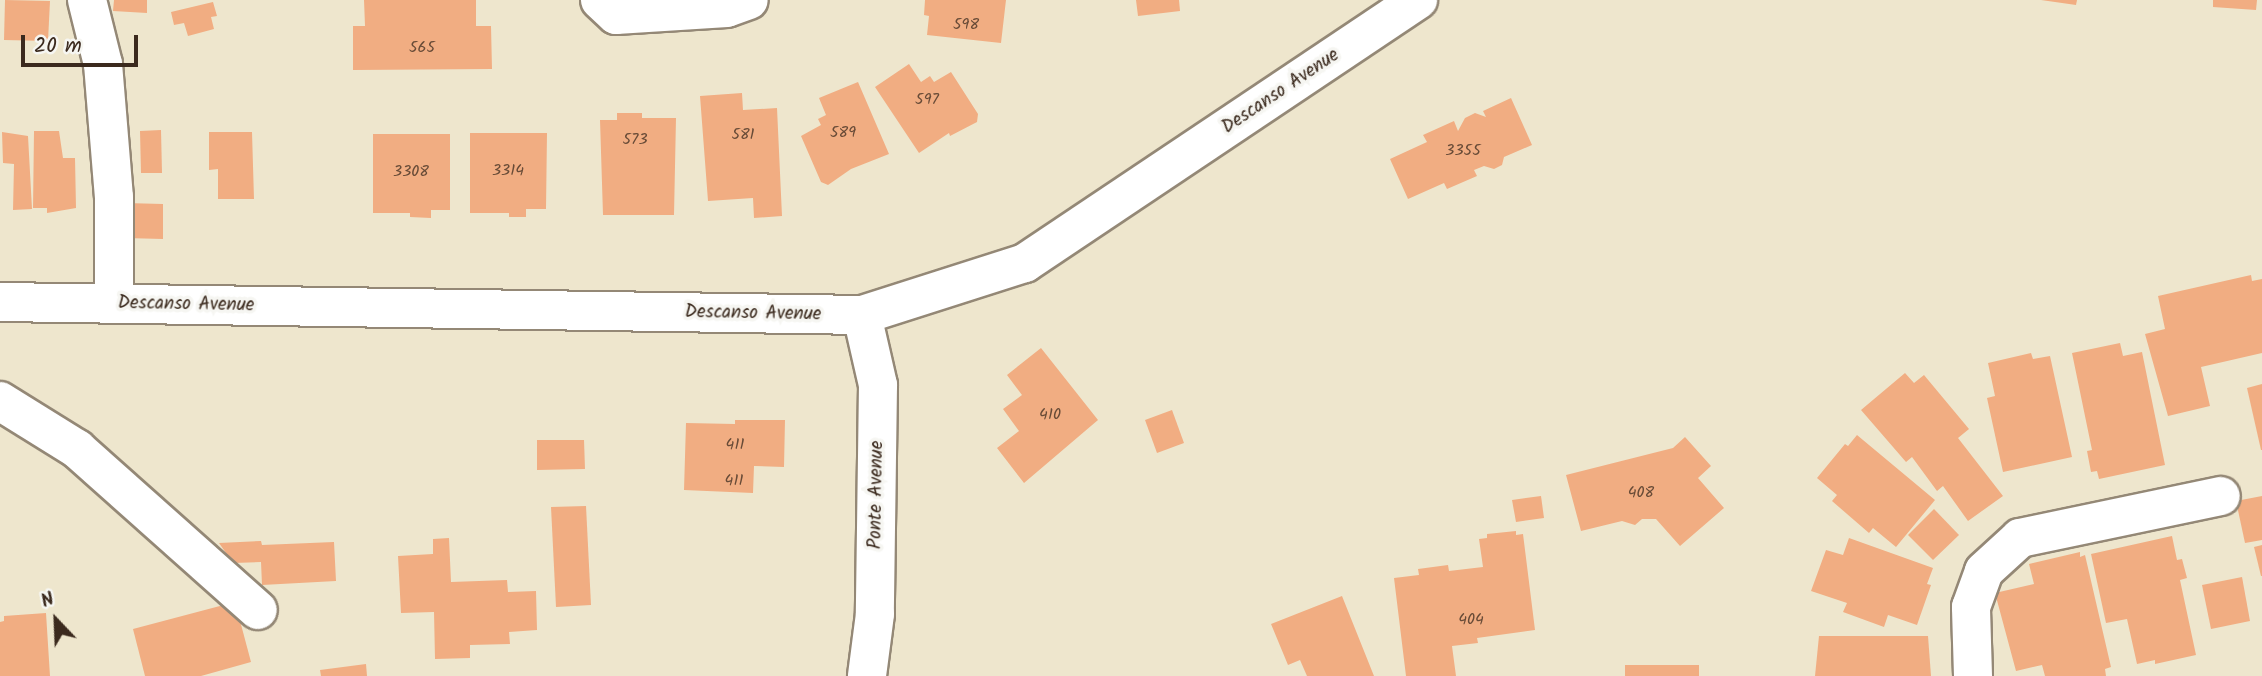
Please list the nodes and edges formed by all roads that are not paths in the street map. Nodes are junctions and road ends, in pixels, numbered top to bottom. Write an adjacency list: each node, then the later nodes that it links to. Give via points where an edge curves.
1 (87, 0): 6 (street, via 103,64 114,197)
2 (600, 0): 3 (street, via 616,15 727,8)
3 (749, 0)
4 (1418, 0): 7 (street, Descanso Avenue, via 1026,263)
5 (0, 302): 6 (street, Descanso Avenue)
6 (114, 304): 7 (street, Descanso Avenue)
7 (862, 315): 11 (street, Ponte Avenue, via 878,385 875,614)
8 (0, 401): 10 (street, via 77,449)
9 (2221, 496): 12 (street, via 2020,538 1984,571 1971,607)
10 (258, 610)
11 (867, 676)
12 (1973, 676)

